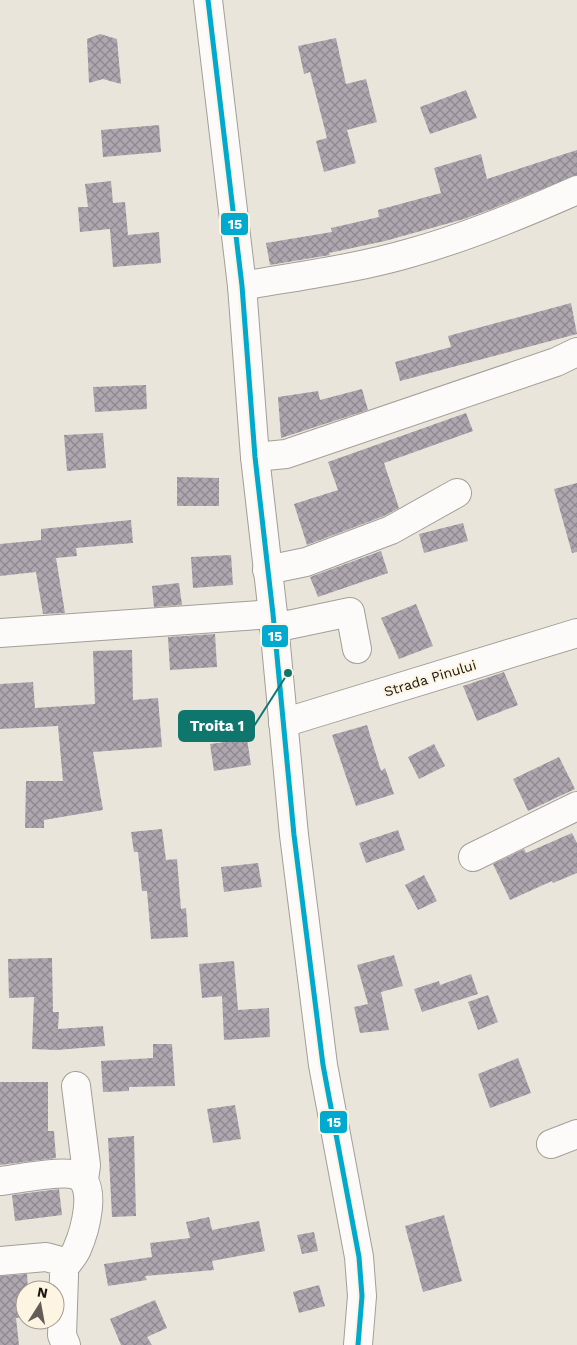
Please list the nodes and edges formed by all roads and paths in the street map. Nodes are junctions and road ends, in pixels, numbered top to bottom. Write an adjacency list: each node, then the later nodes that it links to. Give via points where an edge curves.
1 (208, 0): 3 (main road)
2 (577, 190): 3 (main road, via 522,214 410,253)
3 (242, 286): 5 (main road)
4 (577, 352): 5 (main road, via 338,437 286,454)
5 (255, 458): 7 (main road)
6 (457, 493): 7 (main road, via 391,530 306,562)
7 (267, 570): 8 (main road)
8 (273, 621): 9 (main road); 11 (main road, via 350,612); 12 (main road)
9 (0, 633)
10 (577, 633): 12 (main road, Strada Pinului)
11 (357, 649)
12 (283, 723): 23 (main road, via 323,1065 359,1257 362,1296)
13 (577, 806): 14 (main road)
14 (473, 857)
15 (76, 1086): 19 (main road, via 86,1165)
16 (577, 1134): 17 (main road)
17 (550, 1144)
18 (0, 1180): 19 (main road, via 62,1174 76,1175)
19 (84, 1180): 21 (main road, via 88,1190 84,1229 76,1251)
20 (0, 1261): 21 (main road, via 46,1257 57,1260)
21 (64, 1268): 22 (main road, via 62,1335)
22 (66, 1345)
23 (358, 1345)

